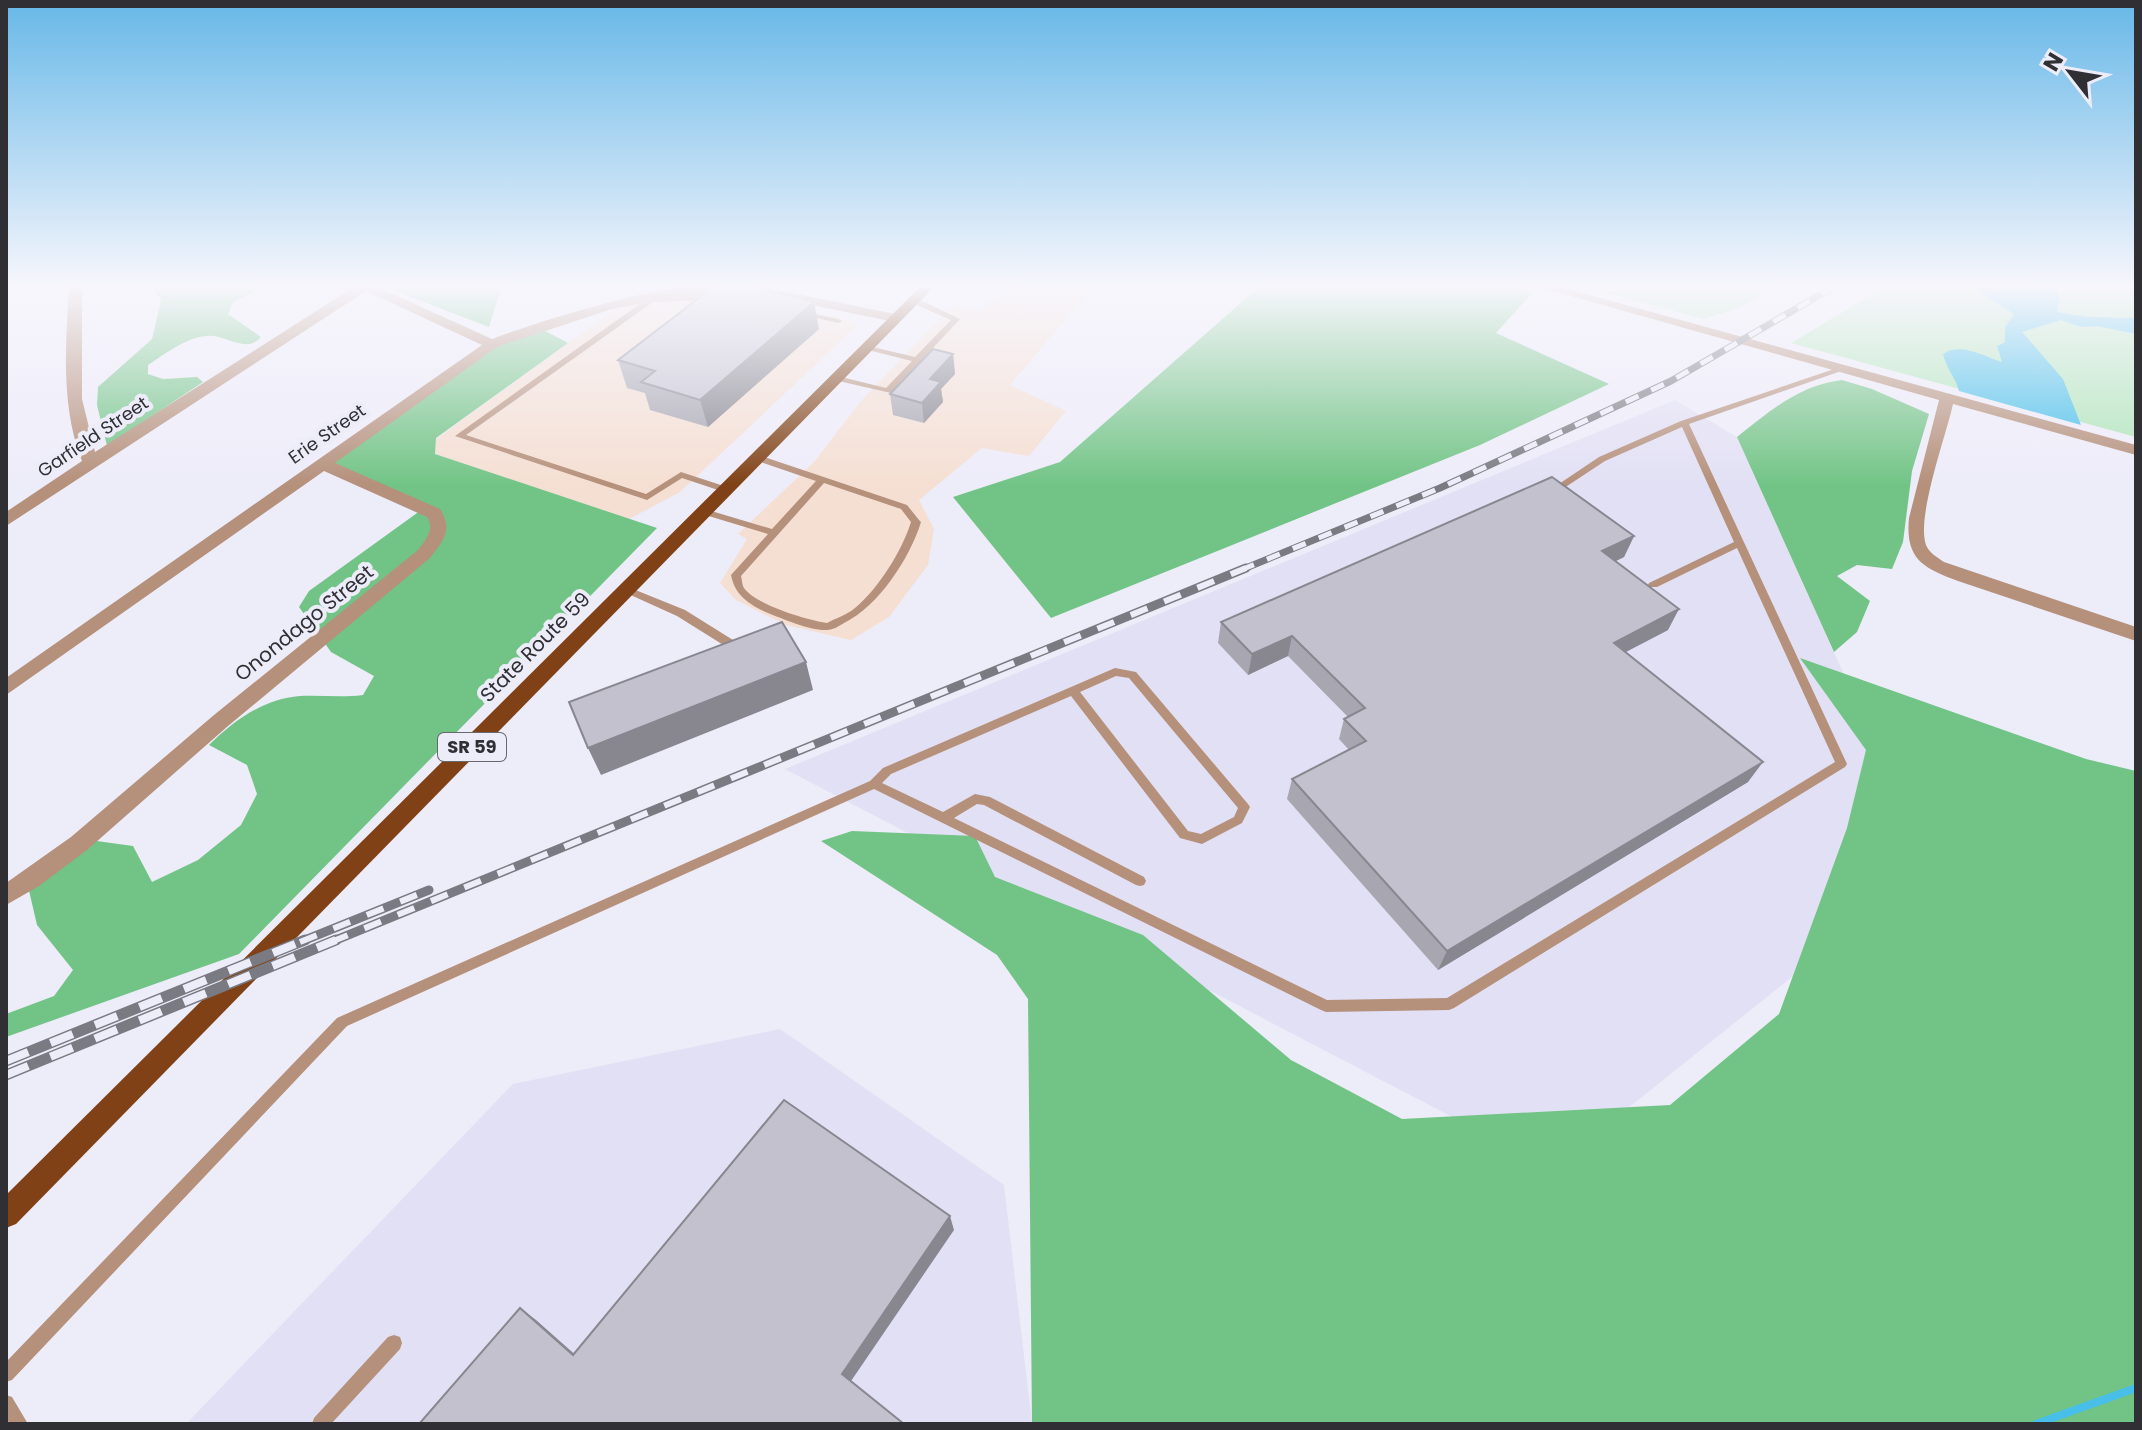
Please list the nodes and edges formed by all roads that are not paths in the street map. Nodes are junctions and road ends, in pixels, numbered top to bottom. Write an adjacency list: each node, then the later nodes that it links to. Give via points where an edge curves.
1 (75, 352): 16 (street, via 79,441)
2 (262, 352): 16 (street, Garfield Street)
3 (481, 352): 17 (street, Erie Street)
4 (576, 352): 19 (lane, via 459,436 647,497 681,475)
5 (862, 352): 11 (main road, State Route 59 / SR 59)
6 (885, 352): 9 (lane)
7 (925, 352): 9 (lane)
8 (1781, 352): 10 (street)
9 (917, 360): 11 (lane, via 888,391)
10 (1843, 369): 12 (street); 13 (lane)
11 (837, 378): 15 (main road, State Route 59 / SR 59)
12 (1947, 397): 14 (street); 27 (street, via 1917,514 1915,535 1922,553 1964,577)
13 (1684, 423): 20 (lane, via 1602,459); 24 (lane)
14 (2136, 450)
15 (758, 458): 18 (lane); 19 (main road, State Route 59 / SR 59)
16 (91, 463): 22 (street, Garfield Street)
17 (320, 463): 29 (street, Erie Street); 34 (street, Onondago Street, via 434,513 438,535 424,554 82,839)
18 (822, 480): 23 (lane); 23 (lane, via 904,507 916,522 914,535 857,611 828,627 818,626 743,594 736,575)
19 (727, 490): 21 (main road, State Route 59 / SR 59)
20 (1555, 490)
21 (705, 512): 23 (lane); 26 (main road, State Route 59 / SR 59)
22 (6, 520)
23 (772, 532)
24 (1739, 543): 25 (lane); 32 (lane, via 1841,764 1449,1004 1326,1006)
25 (1653, 585)
26 (628, 590): 28 (lane, via 681,613); 35 (main road, State Route 59 / SR 59)
27 (2136, 634)
28 (737, 648)
29 (6, 688)
30 (1073, 690): 30 (lane, via 1115,672 1132,675 1244,807 1238,820 1202,839 1184,835); 31 (lane, via 887,771)
31 (874, 784): 32 (lane); 37 (lane, via 342,1022)
32 (943, 818): 33 (lane, via 975,799 986,800)
33 (1140, 881)
34 (6, 895)
35 (6, 1214)
36 (394, 1343): 40 (lane)
37 (6, 1374)
38 (6, 1403): 39 (lane)
39 (20, 1424)
40 (320, 1424)

